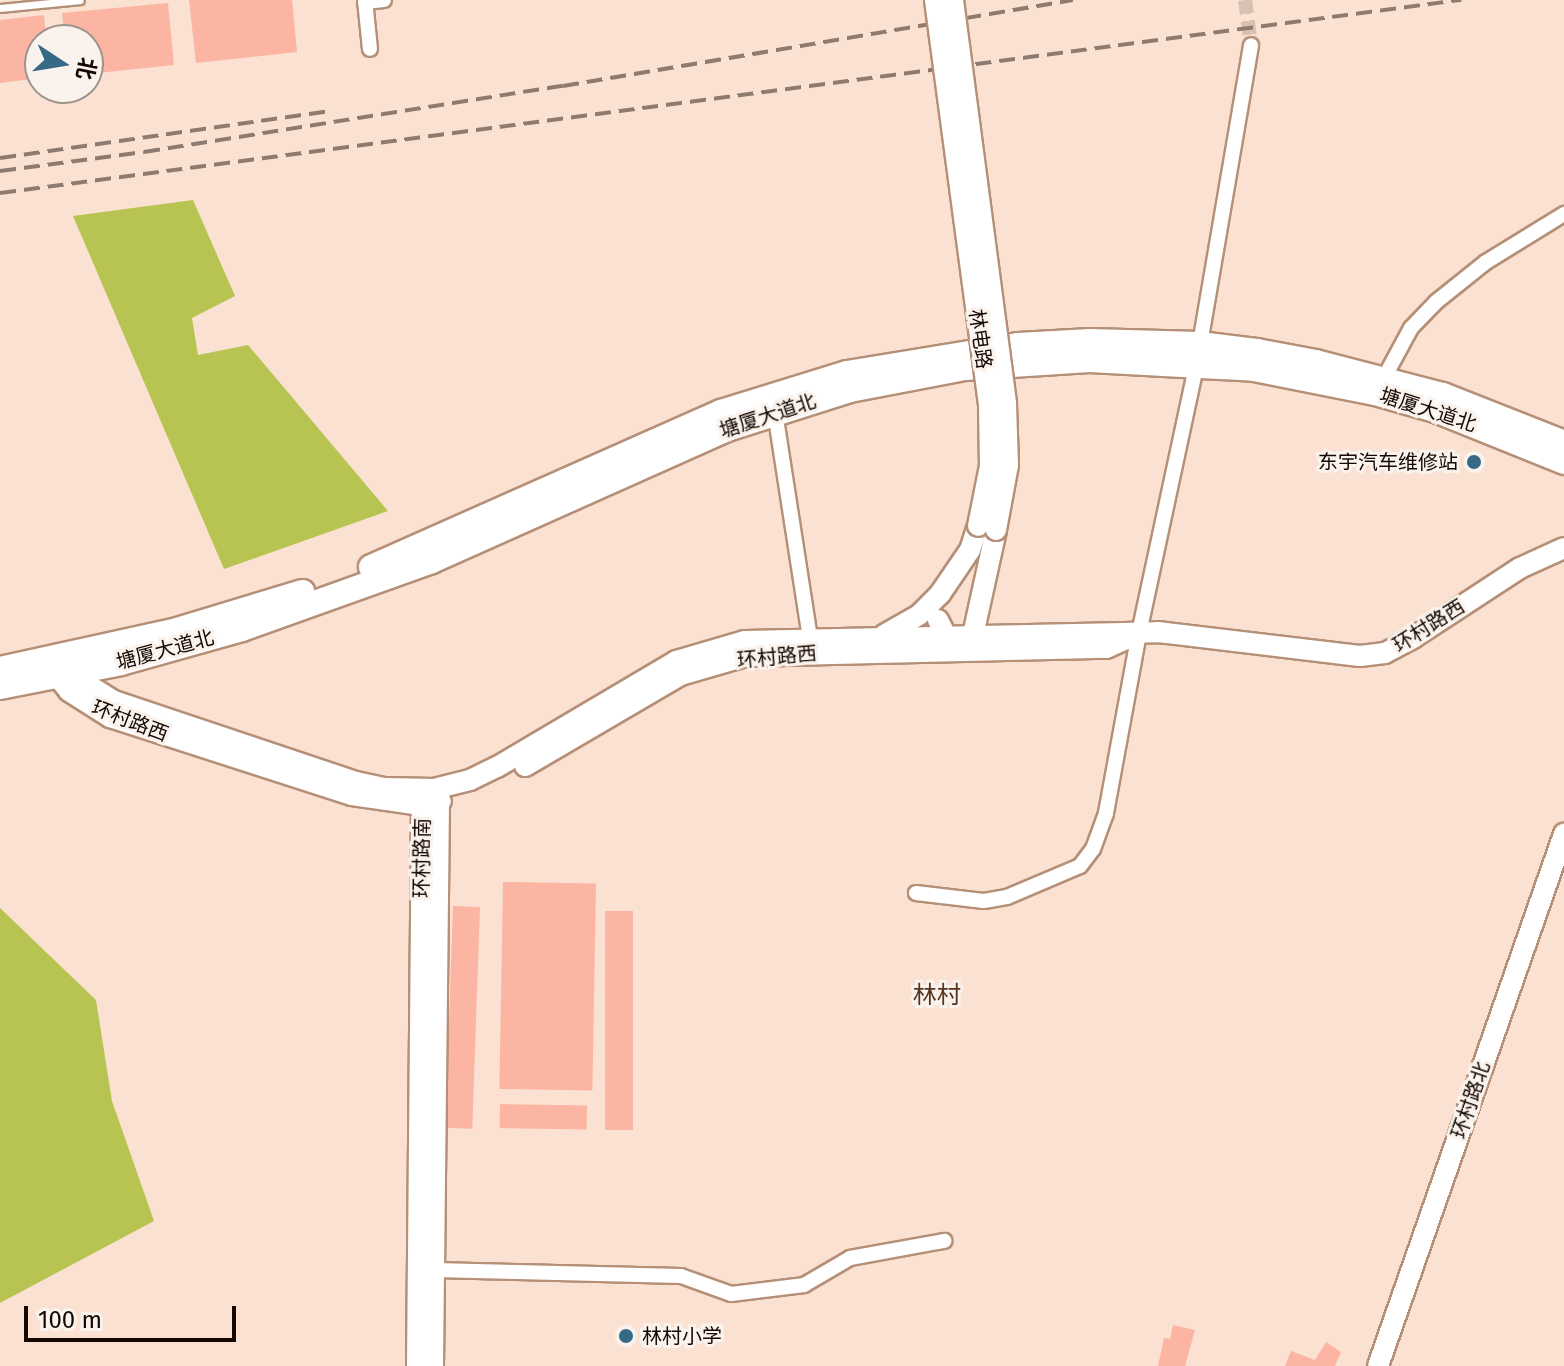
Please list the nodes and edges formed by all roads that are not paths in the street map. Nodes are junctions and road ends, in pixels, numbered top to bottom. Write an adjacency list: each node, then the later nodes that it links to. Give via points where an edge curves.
1 (80, 0): 6 (lane)
2 (384, 0): 5 (street)
3 (935, 0): 15 (main road, 林电路, bridge, via 989,405)
4 (953, 0): 15 (main road, 林电路, bridge, via 1006,404 1008,465)
5 (365, 1): 8 (street)
6 (0, 8)
7 (1251, 45): 10 (street)
8 (370, 49)
9 (1564, 214): 11 (street, via 1486,262 1436,302 1411,328)
10 (1198, 354): 11 (main road, 塘厦大道北, via 1302,359); 12 (main road, 塘厦大道北, via 965,368 850,390); 14 (main road, 塘厦大道北, via 1375,393 1491,430); 19 (street); 23 (main road, 塘厦大道北, via 1090,341 1018,345 847,373 658,437 363,570)
11 (1384, 378): 13 (main road, 塘厦大道北, via 1457,400)
12 (775, 412): 22 (street); 23 (main road, 塘厦大道北, via 665,454 368,586 242,629)
13 (1564, 443)
14 (1564, 462)
15 (987, 528): 17 (main road, 林电路); 20 (main road, 林电路)
16 (1564, 548): 19 (main road, 环村路西, via 1520,568 1385,653 1332,656)
17 (940, 594): 18 (main road, via 936,608); 21 (main road, 林电路, via 900,628)
18 (942, 628): 20 (main road); 20 (main road, 环村路西); 21 (main road, 环村路西)
19 (1139, 633): 20 (main road, 环村路西, via 1106,648); 28 (street, via 1106,813 1093,849 1080,866 1007,897 984,901)
20 (970, 634): 26 (main road, 环村路西, via 711,664 648,692 501,781 474,793)
21 (879, 637): 22 (main road, 环村路西)
22 (810, 638): 26 (main road, 环村路西, via 745,641 676,661 497,767)
23 (64, 668): 24 (main road, 塘厦大道北); 25 (main road, 塘厦大道北); 26 (main road, 环村路西, via 82,702 110,717 352,795 383,802)
24 (0, 669)
25 (0, 687)
26 (431, 798): 30 (main road, 环村路南); 31 (main road, 环村路南)
27 (1564, 834): 33 (main road, 环村路北)
28 (916, 893)
29 (944, 1241): 30 (street, via 850,1258 804,1285 731,1294 681,1276)
30 (434, 1270): 32 (main road, 环村路南)
31 (417, 1366)
32 (433, 1366)
33 (1378, 1366)

